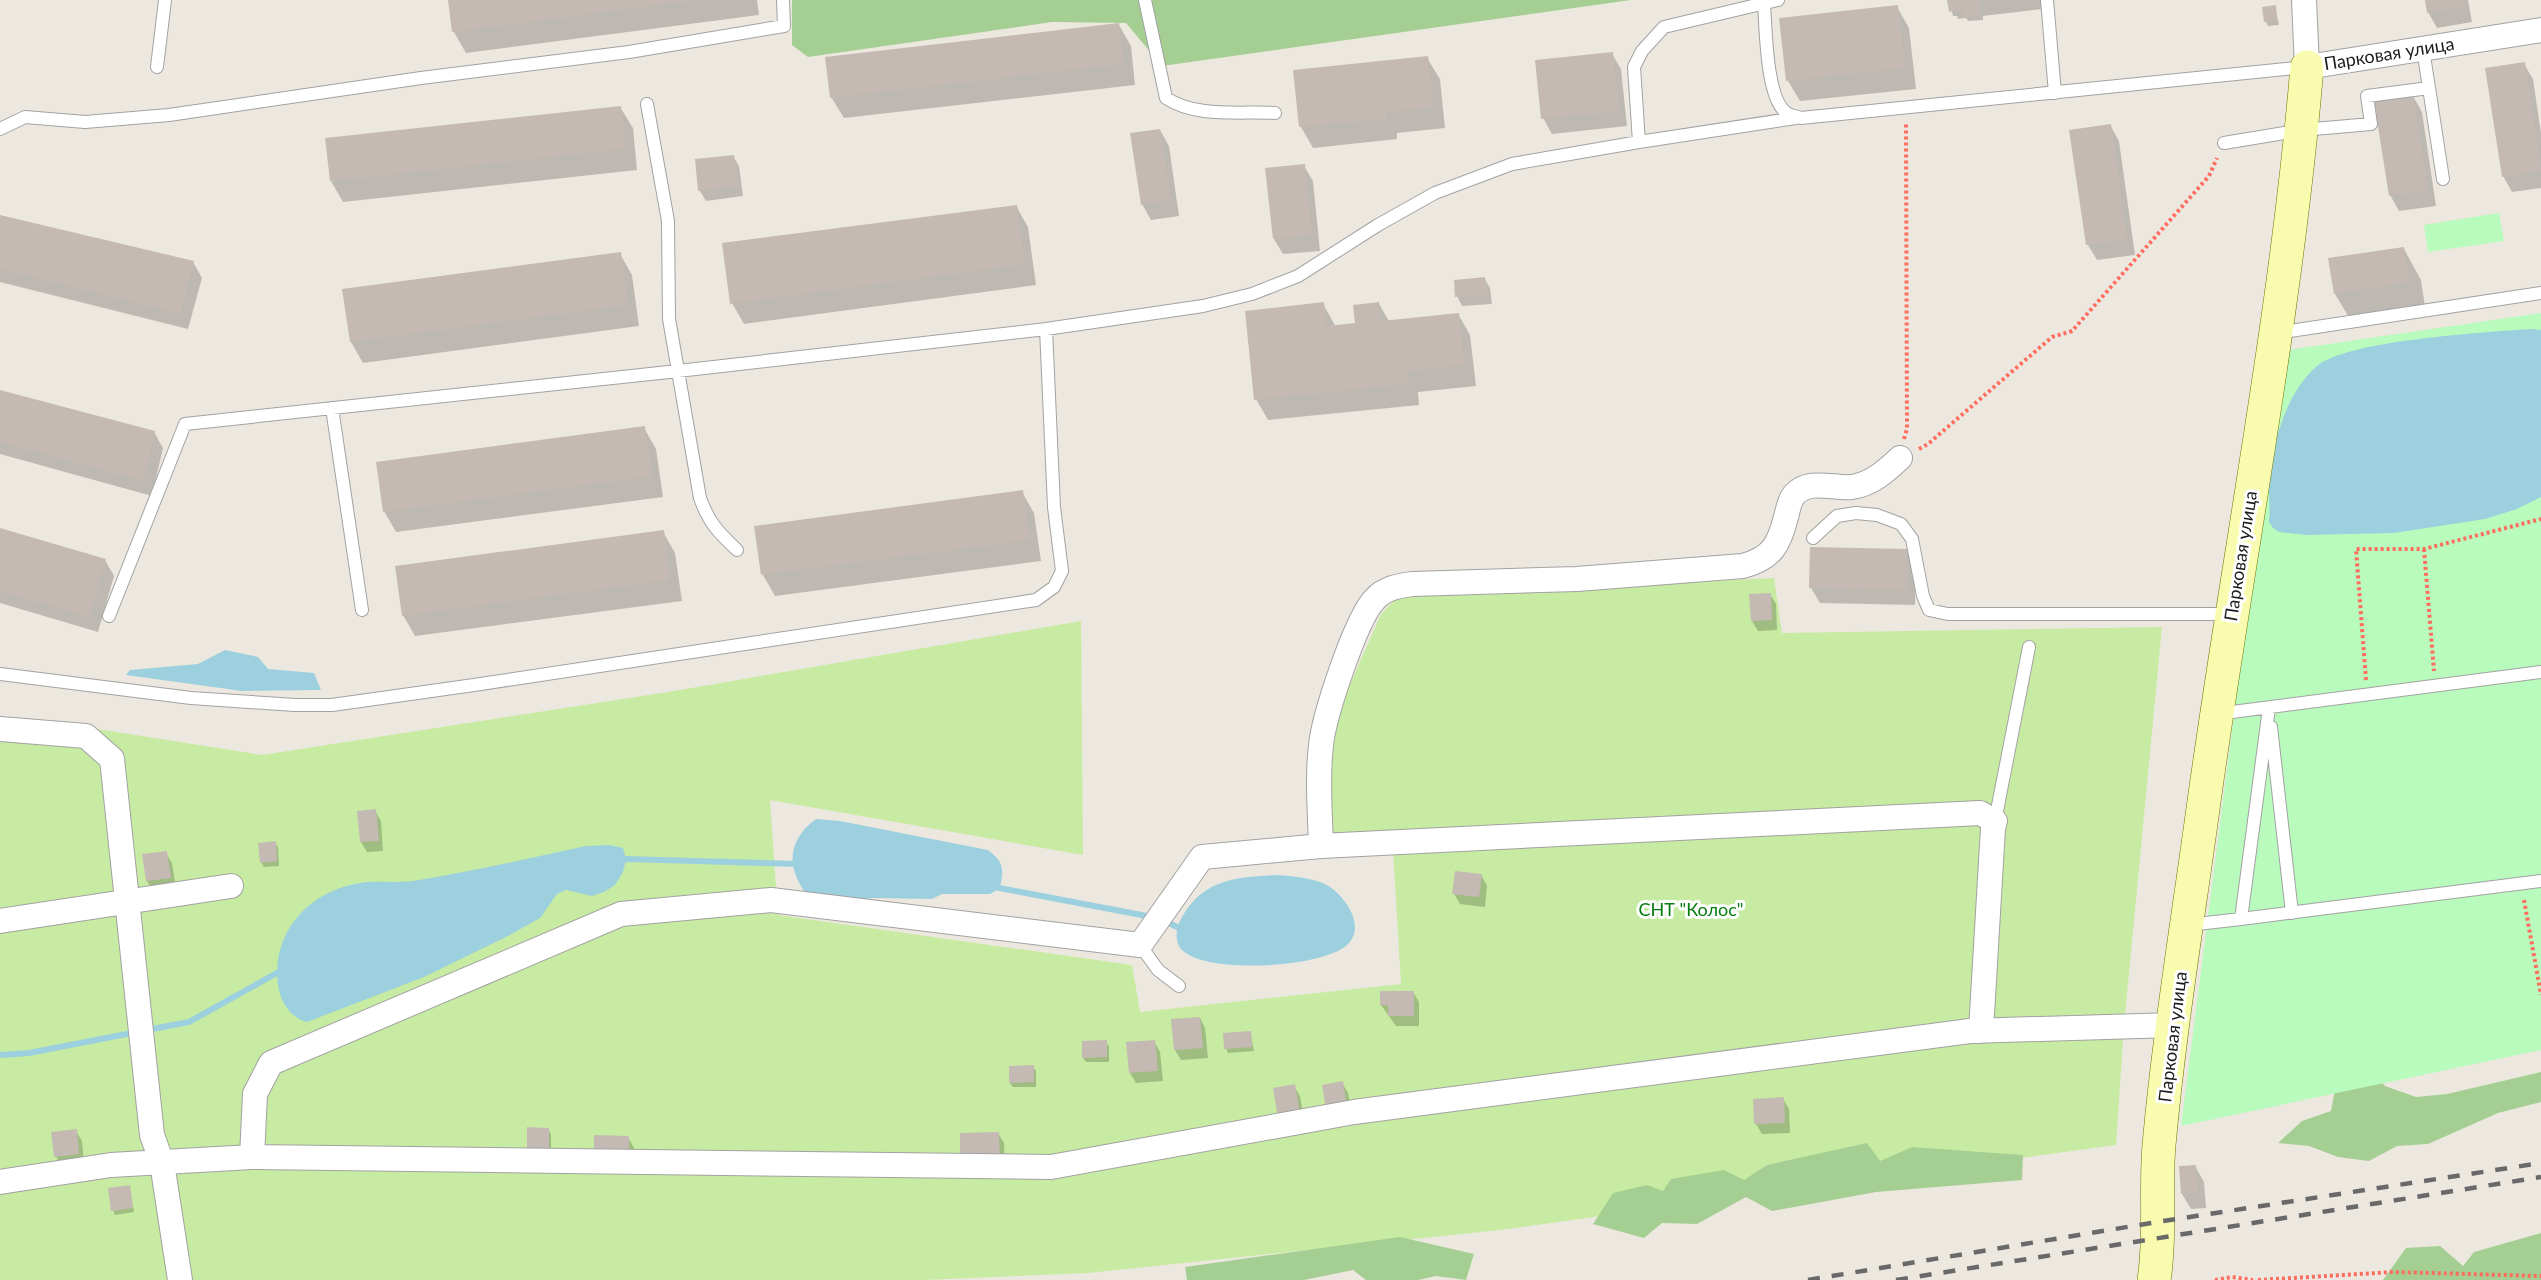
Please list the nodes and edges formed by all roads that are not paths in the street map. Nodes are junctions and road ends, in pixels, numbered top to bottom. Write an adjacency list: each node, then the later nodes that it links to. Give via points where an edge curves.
1 (165, 0): 10 (lane)
2 (783, 0): 17 (lane, via 783,26 640,50 169,115 84,122 25,117)
3 (1145, 0): 15 (lane, via 1166,98 1194,110)
4 (1778, 0): 7 (lane)
5 (2047, 0): 13 (lane)
6 (2304, 0): 11 (street)
7 (1764, 5): 16 (lane, via 1776,100 1786,113); 19 (lane, via 1664,27 1642,51 1634,68)
8 (2541, 30): 9 (street, Парковая улица)
9 (2422, 49): 11 (street, Парковая улица); 12 (lane)
10 (157, 67)
11 (2307, 67): 13 (lane); 18 (street, Парковая улица)
12 (2429, 88): 18 (lane, via 2367,96 2371,124); 21 (lane)
13 (2055, 93): 16 (lane)
14 (647, 104): 25 (lane, via 668,221 669,319)
15 (1275, 112)
16 (1800, 118): 19 (lane)
17 (0, 129)
18 (2302, 130): 20 (lane); 24 (street, Парковая улица)
19 (1638, 142): 23 (lane, via 1512,164 1436,193 1298,276 1252,294 1203,306)
20 (2224, 143)
21 (2443, 179)
22 (2541, 293): 24 (lane)
23 (1046, 329): 25 (lane); 35 (lane, via 1054,507 1062,571 1054,587 1036,600 332,705 191,698)
24 (2276, 333): 31 (street, Парковая улица)
25 (678, 371): 26 (lane); 29 (lane, via 700,498 716,530)
26 (332, 408): 30 (lane); 32 (lane, via 185,424)
27 (1899, 458): 40 (street, via 1867,482 1852,487 1817,485 1794,495 1778,542 1760,561 1743,566 1576,579 1412,584 1391,588 1376,597 1356,635 1323,729)
28 (1813, 538): 31 (lane, via 1837,516 1877,515 1901,524 1912,539 1929,610 1948,614)
29 (737, 550)
30 (362, 610)
31 (2232, 614): 37 (street, Парковая улица)
32 (109, 616)
33 (2029, 647): 39 (lane)
34 (2541, 672): 36 (lane)
35 (0, 674)
36 (2269, 708): 37 (lane); 44 (lane); 45 (lane)
37 (2216, 715): 47 (street, Парковая улица)
38 (0, 729): 43 (street, via 86,736 112,759)
39 (1995, 821): 40 (street, via 1980,813); 51 (street)
40 (1321, 846): 48 (street, via 1202,857)
41 (2541, 882): 44 (lane)
42 (231, 886): 43 (street)
43 (129, 902): 46 (street); 53 (street, via 152,1135)
44 (2292, 913): 45 (lane)
45 (2241, 919): 47 (lane)
46 (0, 921)
47 (2187, 925): 50 (street, Парковая улица)
48 (1140, 945): 49 (lane, via 1158,970); 52 (street, via 771,900 621,914 272,1063 255,1094)
49 (1179, 986)
50 (2174, 1025): 51 (street); 56 (street, Парковая улица, via 2159,1143)
51 (1981, 1031): 52 (street, via 1354,1112 1051,1167)
52 (252, 1157): 53 (street)
53 (162, 1163): 54 (street, via 111,1165); 55 (street)
54 (0, 1182)
55 (180, 1280)
56 (2154, 1280)

